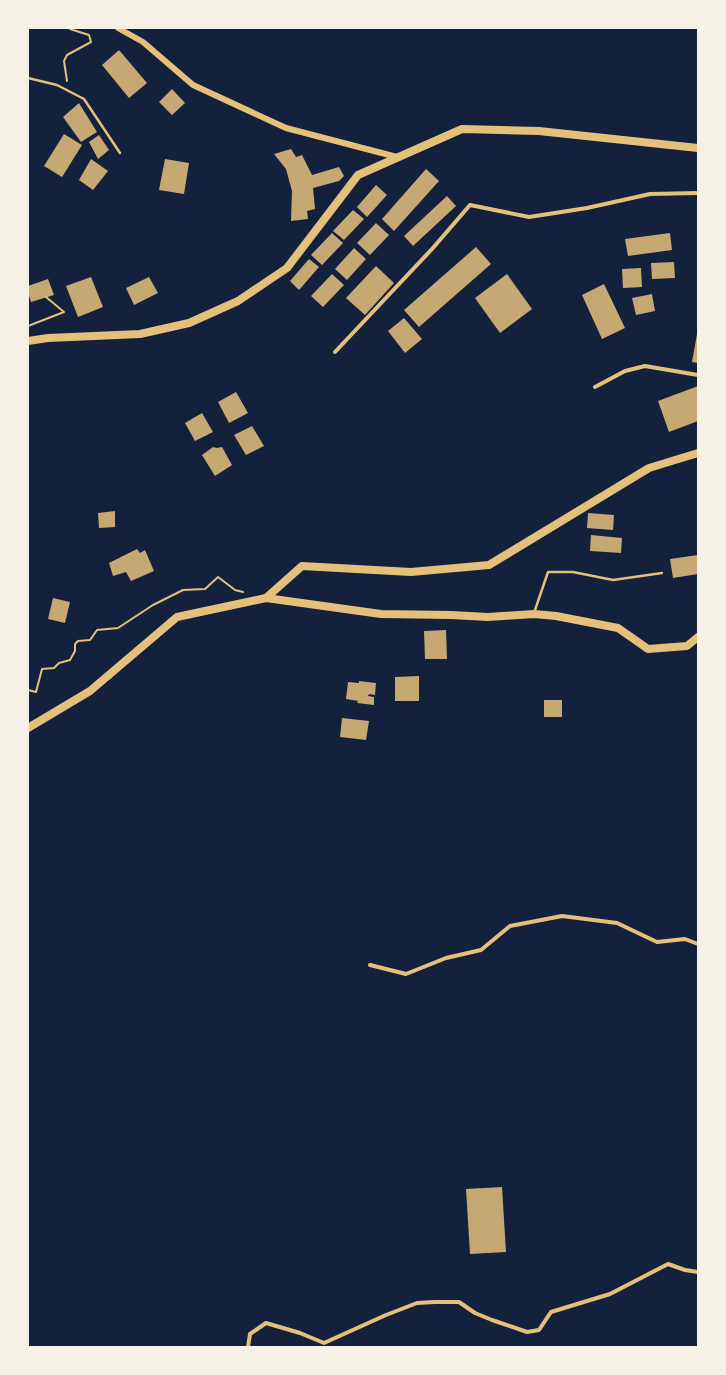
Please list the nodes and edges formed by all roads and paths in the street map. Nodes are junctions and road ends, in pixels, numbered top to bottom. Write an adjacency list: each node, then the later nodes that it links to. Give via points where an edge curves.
1 (70, 28): 4 (path, via 89,35 91,42 68,55 64,61)
2 (118, 28): 7 (street, via 143,42 193,86 286,128)
3 (28, 78): 4 (lane, via 57,85)
4 (68, 91): 6 (lane, via 84,99)
5 (698, 148): 7 (main road, via 539,132 462,129)
6 (120, 153)
7 (397, 157): 11 (main road, via 358,175 287,268 238,301 188,323 140,334)
8 (698, 193): 12 (street, via 650,194 529,217 470,205)
9 (46, 297): 10 (path, via 64,312)
10 (28, 326)
11 (28, 341)
12 (335, 352)
13 (698, 375): 14 (street, via 645,366 625,371)
14 (595, 387)
15 (698, 453): 18 (main road, via 648,468 489,566 412,572 302,566)
16 (662, 573): 19 (lane, via 613,580 573,572 548,572)
17 (247, 593): 21 (path, via 234,590 218,577 205,589 183,590 153,605 118,628 97,630 90,640 78,641 70,660 59,663 54,668 42,669 36,692)
18 (266, 598): 19 (main road, via 380,614 488,617); 22 (main road, via 177,617 90,691)
19 (534, 614): 20 (main road, via 618,628 648,648 687,646)
20 (698, 637)
21 (28, 688)
22 (28, 728)
23 (698, 944): 24 (street, via 685,939 657,942 617,923 562,916 510,926 482,950 446,958 406,974)
24 (370, 965)
25 (698, 1272): 26 (street, via 668,1264 610,1294 551,1312 539,1330 527,1332 475,1313 459,1302 435,1302 417,1303 386,1314 324,1343 266,1323 250,1334)
26 (248, 1347)

